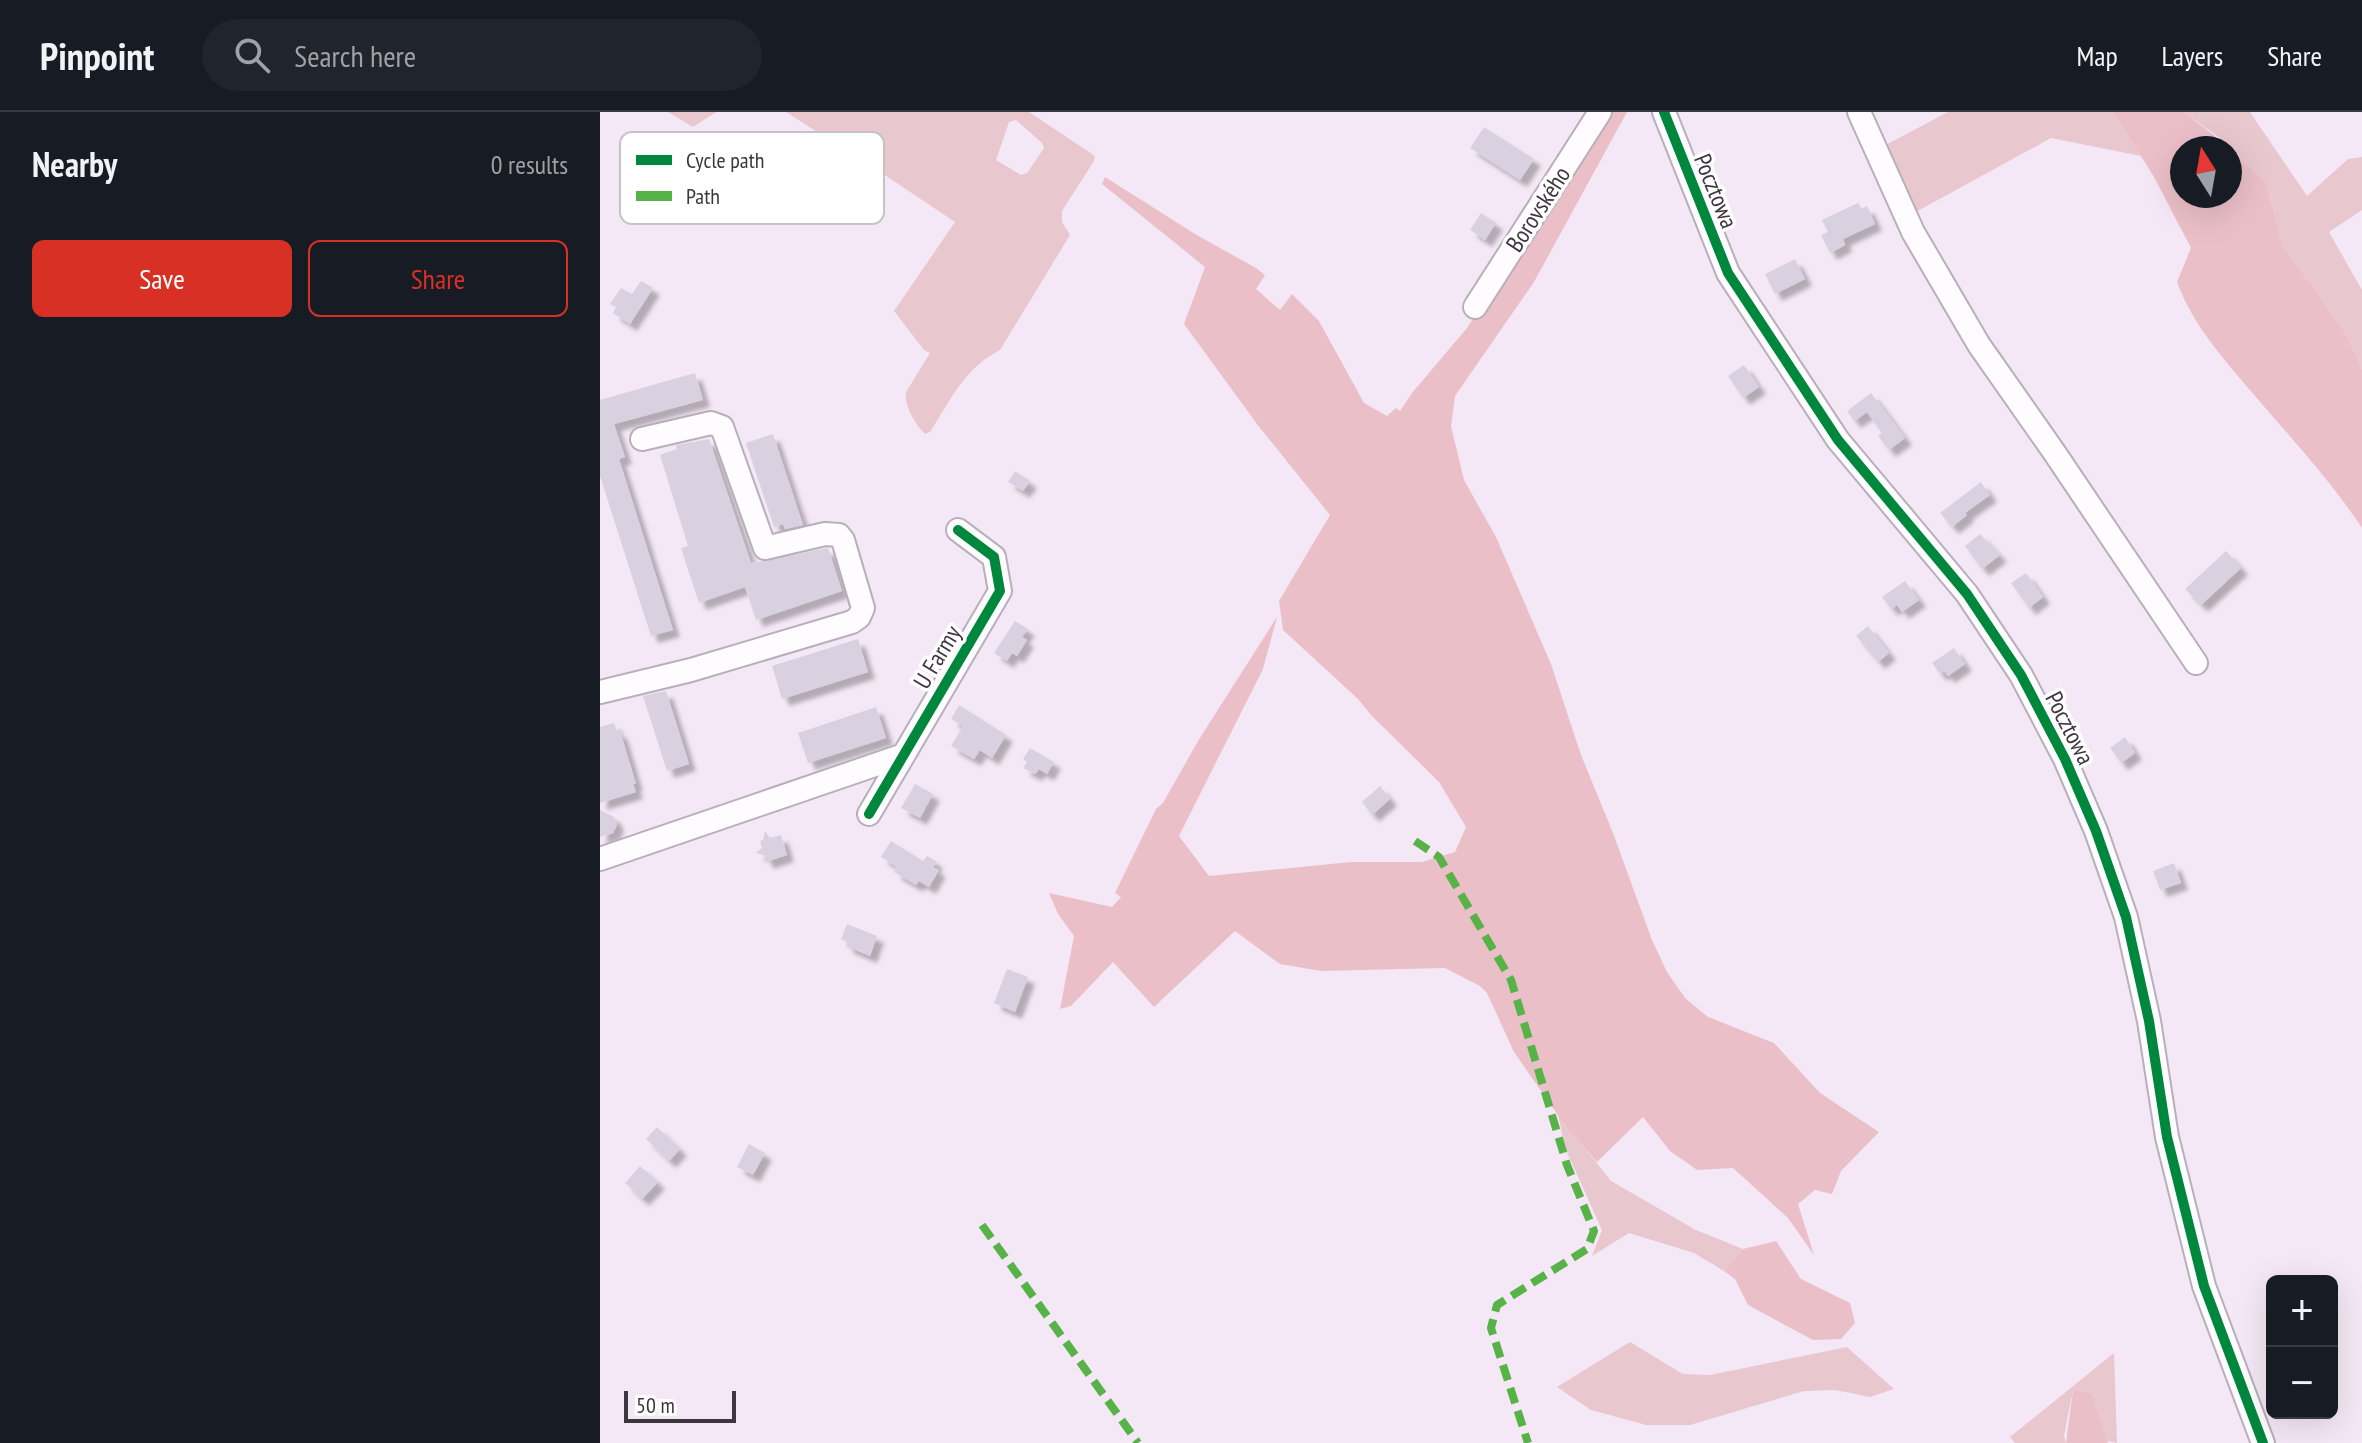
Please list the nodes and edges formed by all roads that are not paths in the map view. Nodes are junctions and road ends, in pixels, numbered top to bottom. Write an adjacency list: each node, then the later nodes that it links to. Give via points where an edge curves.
1 (1600, 112): 4 (street, Borovského)
2 (1664, 112): 12 (street, Pocztowa, via 1728,273 1838,440 1967,594 2021,675 2065,759 2126,917 2167,1137 2204,1286)
3 (1859, 112): 7 (street, via 1913,232 1979,345)
4 (1475, 307)
5 (642, 439): 8 (street, via 711,423 722,427 765,548 839,535 863,608 852,622)
6 (958, 530): 9 (street, U Farmy, via 994,557 1000,591)
7 (2196, 663)
8 (600, 692)
9 (901, 756): 10 (street, U Farmy); 11 (street)
10 (869, 814)
11 (600, 859)
12 (2263, 1443)

